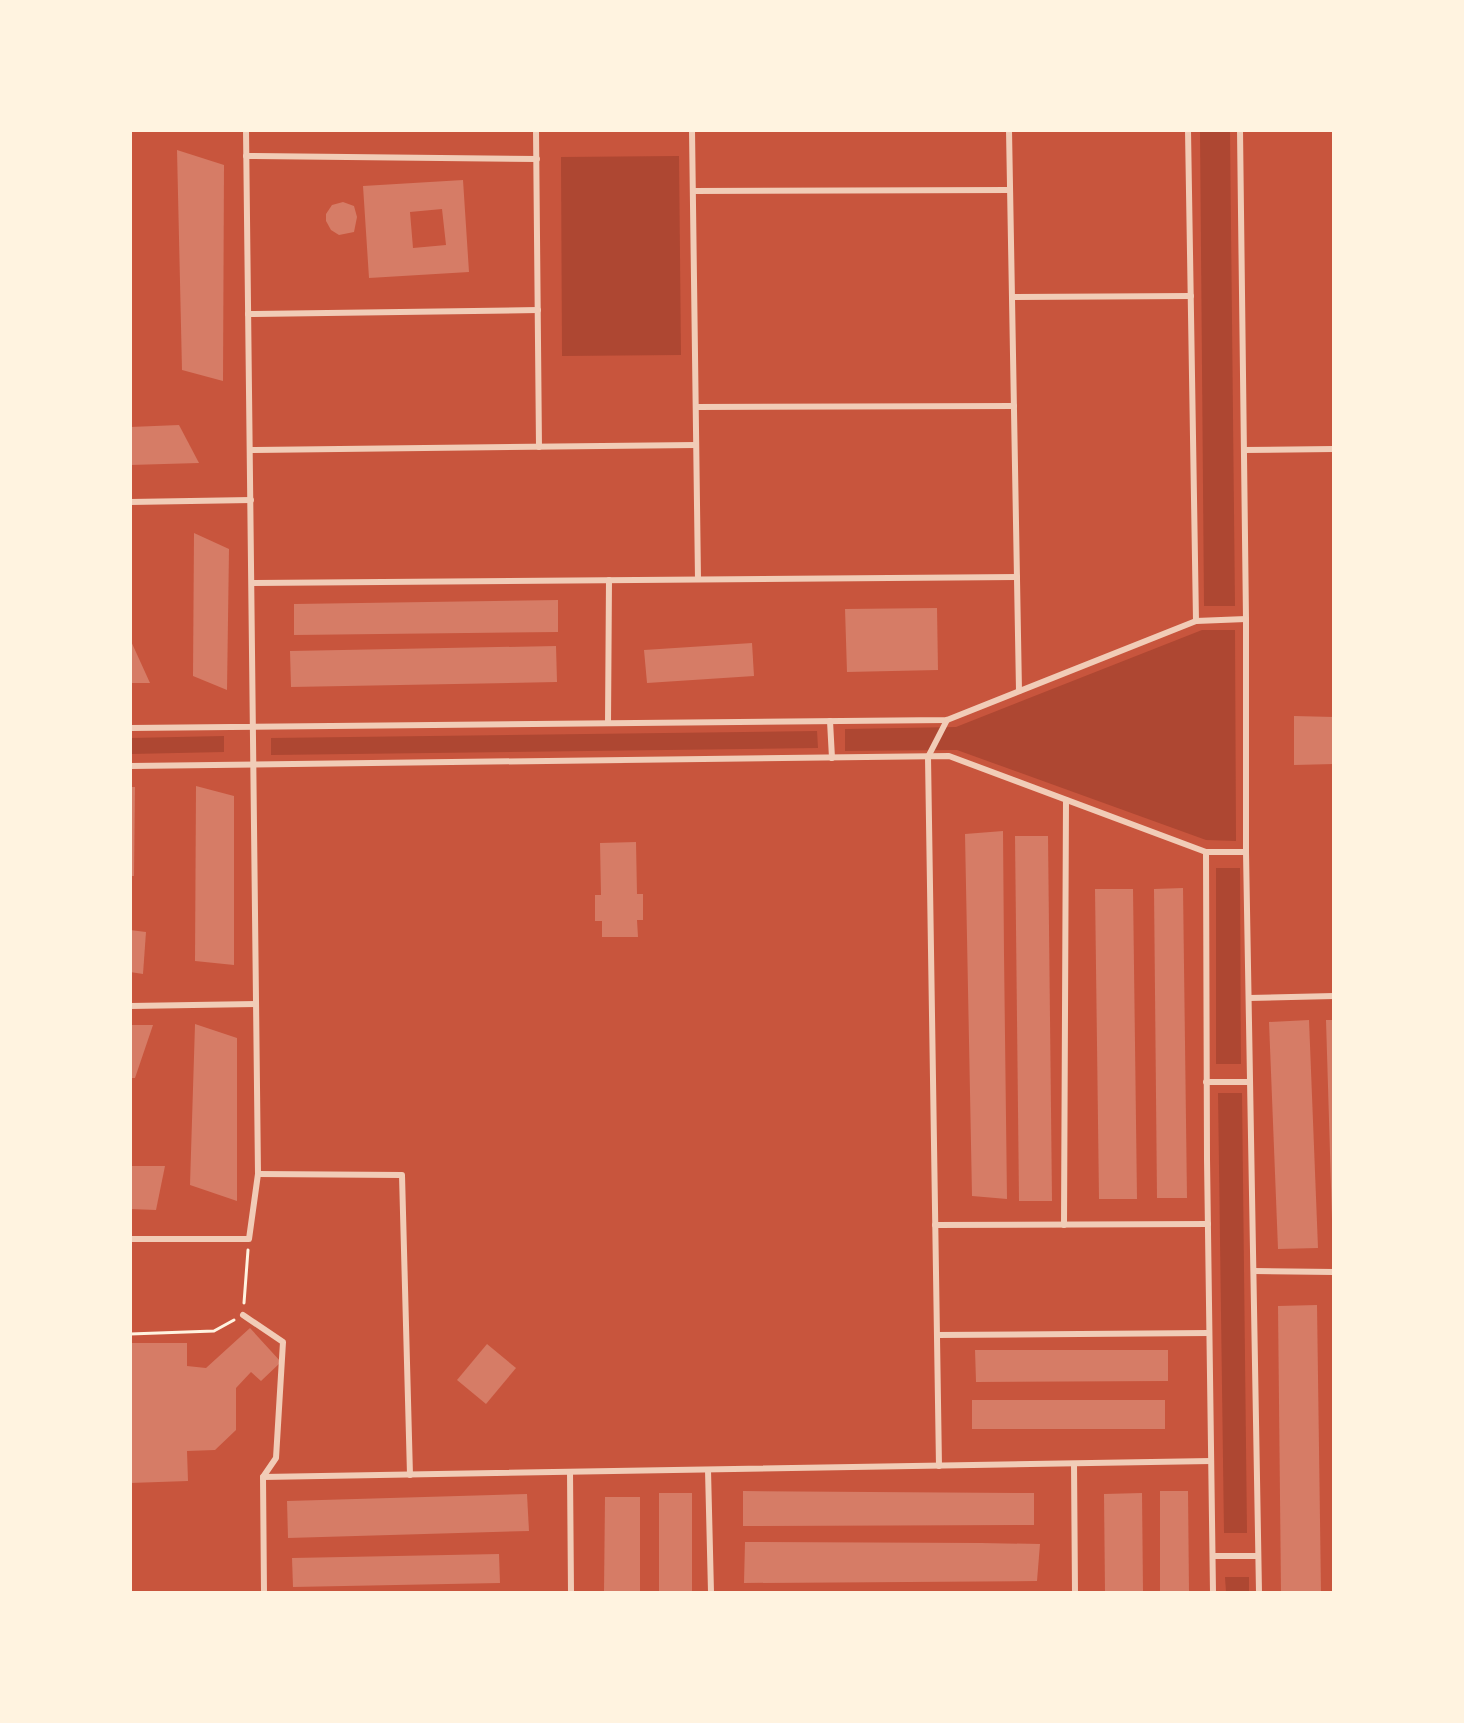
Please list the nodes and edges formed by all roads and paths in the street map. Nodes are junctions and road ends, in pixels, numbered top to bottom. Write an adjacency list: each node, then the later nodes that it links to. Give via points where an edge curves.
1 (246, 130): 7 (street)
2 (536, 130): 8 (street)
3 (692, 130): 10 (street)
4 (1009, 130): 9 (street)
5 (1188, 130): 11 (street)
6 (1240, 130): 21 (street)
7 (246, 156): 8 (street); 14 (street)
8 (537, 159): 13 (street)
9 (1010, 190): 10 (street); 12 (street)
10 (693, 191): 16 (street)
11 (1191, 296): 12 (street); 29 (street)
12 (1012, 297): 15 (street)
13 (538, 310): 14 (street); 18 (street)
14 (248, 314): 20 (street)
15 (1014, 406): 16 (street); 24 (street)
16 (696, 407): 17 (street)
17 (696, 445): 18 (street); 25 (street)
18 (539, 447): 20 (street)
19 (1334, 449): 21 (street)
20 (250, 450): 22 (street)
21 (1244, 450): 28 (street)
22 (251, 500): 23 (street); 27 (street)
23 (130, 502)
24 (1017, 577): 25 (street); 30 (street)
25 (698, 579): 26 (street)
26 (609, 580): 27 (street); 33 (street)
27 (252, 583): 34 (street)
28 (1246, 619): 29 (street); 42 (street)
29 (1196, 621): 30 (street)
30 (1019, 691): 31 (street)
31 (947, 720): 32 (street); 36 (street)
32 (831, 721): 33 (street); 37 (street)
33 (608, 723): 34 (street)
34 (254, 726): 35 (street); 38 (street)
35 (130, 728)
36 (928, 757): 37 (street); 40 (street, via 948,756); 52 (street)
37 (832, 758): 38 (street)
38 (254, 765): 39 (street); 45 (street)
39 (130, 766)
40 (1066, 800): 41 (street); 50 (street)
41 (1206, 852): 42 (street); 47 (street)
42 (1246, 852): 44 (street)
43 (1334, 996): 44 (street)
44 (1249, 998): 48 (street)
45 (256, 1004): 46 (street); 49 (street)
46 (130, 1006)
47 (1206, 1082): 48 (street); 51 (street)
48 (1250, 1082): 55 (street)
49 (258, 1174): 54 (street); 66 (street, via 402,1175)
50 (1064, 1224): 51 (street); 52 (street)
51 (1208, 1224): 58 (street)
52 (935, 1225): 60 (street)
53 (130, 1239): 54 (street)
54 (249, 1239): 57 (path)
55 (1254, 1271): 56 (street); 69 (street)
56 (1334, 1272)
57 (243, 1315): 59 (path, via 214,1331); 67 (street, via 283,1342 276,1458)
58 (1209, 1333): 60 (street); 61 (street)
59 (130, 1334)
60 (937, 1335): 63 (street)
61 (1211, 1461): 62 (street); 68 (street)
62 (1074, 1464): 63 (street); 73 (street)
63 (939, 1466): 64 (street)
64 (708, 1470): 65 (street); 72 (street)
65 (570, 1472): 66 (street); 71 (street)
66 (410, 1475): 67 (street)
67 (263, 1477): 70 (street)
68 (1213, 1556): 69 (street); 74 (street)
69 (1258, 1556): 75 (street)
70 (264, 1593)
71 (572, 1593)
72 (711, 1593)
73 (1075, 1593)
74 (1213, 1593)
75 (1259, 1593)

